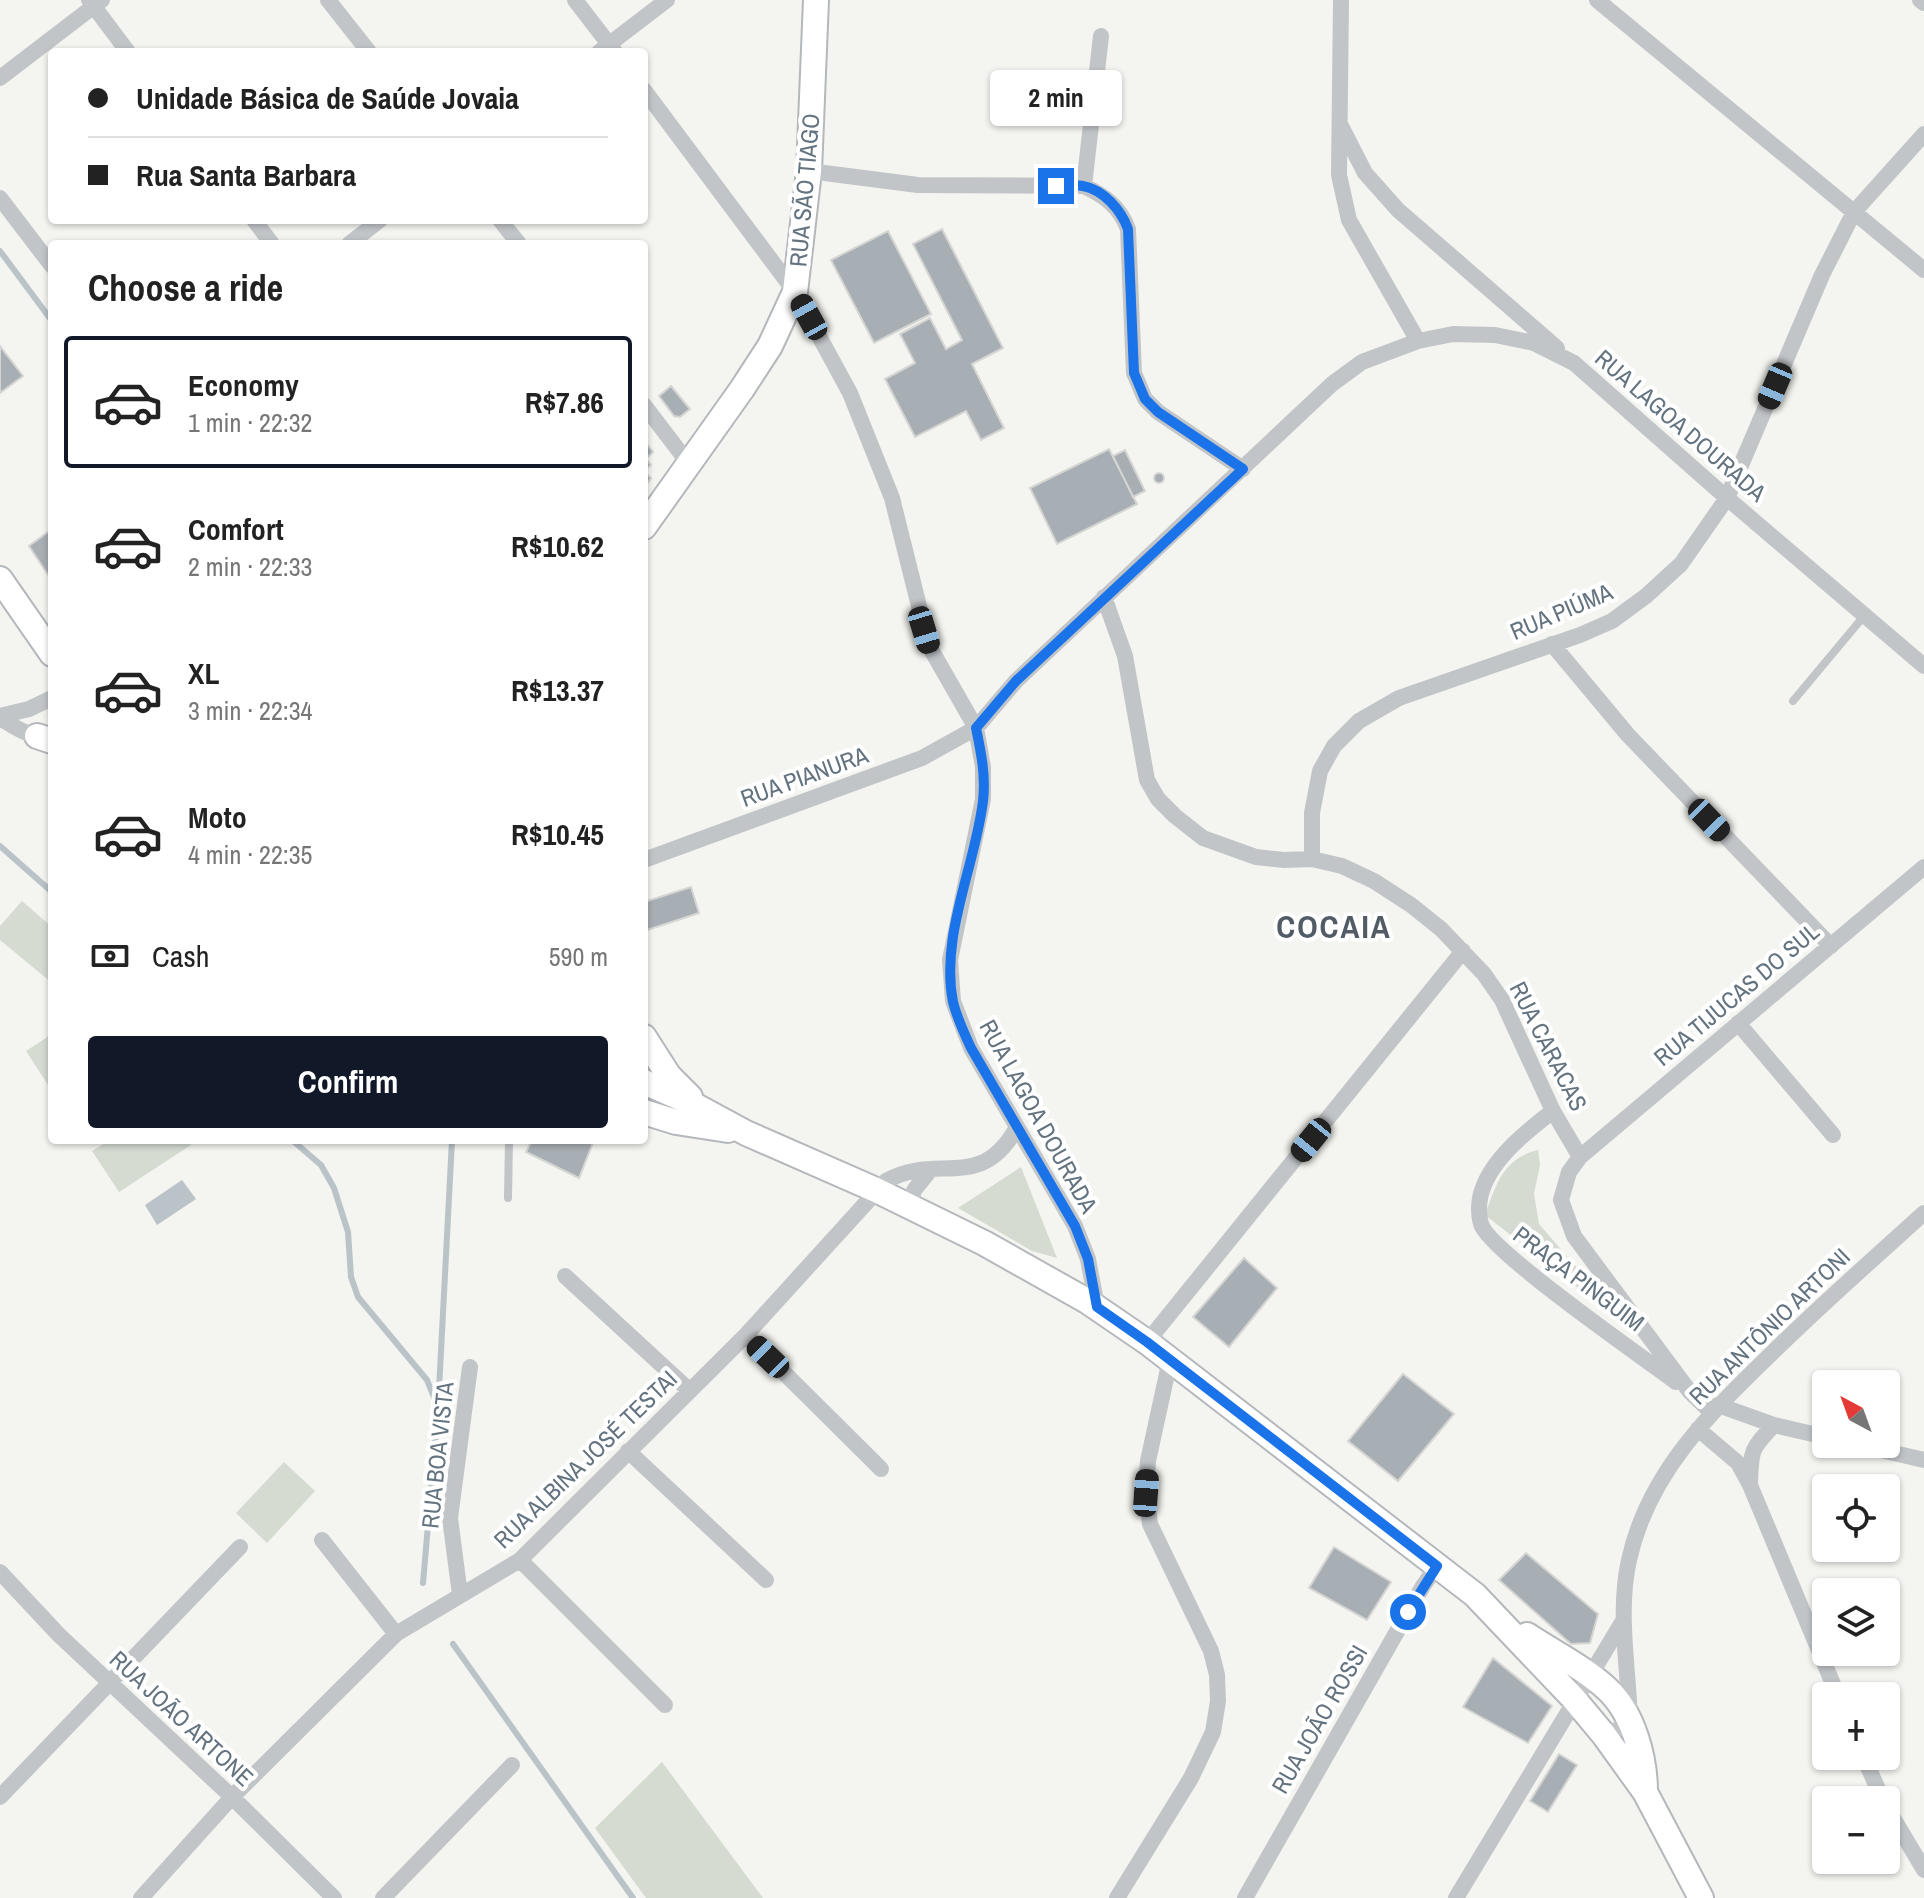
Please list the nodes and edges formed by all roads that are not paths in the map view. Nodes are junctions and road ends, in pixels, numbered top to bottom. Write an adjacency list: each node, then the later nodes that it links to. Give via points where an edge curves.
1 (328, 0): 10 (street)
2 (575, 0): 11 (street)
3 (667, 0): 12 (street)
4 (816, 0): 17 (main road, RUA SÃO TIAGO)
5 (1341, 0): 15 (street)
6 (1597, 0): 20 (street)
7 (95, 2): 9 (street); 13 (street)
8 (1101, 36): 18 (street)
9 (125, 48)
10 (366, 48)
11 (607, 48)
12 (609, 48)
13 (0, 78)
14 (648, 95): 27 (street)
15 (1340, 125): 28 (street, via 1339,175 1349,220); 29 (street, via 1365,173 1398,210)
16 (1924, 134): 20 (street, RUA PIÚMA)
17 (809, 171): 18 (street, via 918,185); 27 (main road, RUA SÃO TIAGO)
18 (1084, 186): 32 (street, via 1122,212 1128,229 1134,373 1145,399)
19 (0, 198): 25 (street)
20 (1854, 212): 26 (street); 33 (street, RUA PIÚMA)
21 (375, 224): 23 (street)
22 (503, 224): 24 (street)
23 (354, 240)
24 (516, 240)
25 (48, 261)
26 (1924, 270)
27 (795, 292): 31 (main road, RUA SÃO TIAGO, via 770,346); 44 (street, via 850,393 892,498 929,646)
28 (1418, 341): 29 (street, RUA LAGOA DOURADA, via 1453,334 1495,335 1534,343); 32 (street, RUA LAGOA DOURADA, via 1362,362)
29 (1574, 363): 33 (street, RUA LAGOA DOURADA)
30 (648, 410): 31 (street)
31 (689, 464): 34 (main road, RUA SÃO TIAGO)
32 (1243, 469): 36 (street, RUA LAGOA DOURADA)
33 (1727, 498): 37 (street, RUA LAGOA DOURADA); 38 (street, RUA PIÚMA, via 1681,564 1646,596 1612,621)
34 (648, 521)
35 (0, 579): 39 (main road)
36 (1104, 597): 44 (street, RUA LAGOA DOURADA, via 1016,681); 47 (street, RUA CARACAS, via 1125,656 1147,780 1158,799 1203,838 1232,850 1284,860)
37 (1864, 615): 40 (street, RUA LAGOA DOURADA); 42 (lane)
38 (1552, 644): 47 (street, RUA PIÚMA, via 1399,698 1359,721 1334,746 1320,771 1312,813); 49 (street, via 1628,735)
39 (48, 648)
40 (1924, 666)
41 (48, 700): 43 (street)
42 (1793, 701)
43 (0, 717): 45 (street, via 24,733)
44 (976, 728): 46 (street, RUA PIANURA, via 922,758); 57 (street, RUA LAGOA DOURADA, via 983,799 950,960 953,1001 960,1026)
45 (47, 737)
46 (648, 859)
47 (1312, 859): 50 (street, RUA CARACAS, via 1374,881 1411,905)
48 (1924, 867): 49 (street, RUA TIJUCAS DO SUL)
49 (1831, 946): 51 (street, RUA TIJUCAS DO SUL)
50 (1463, 951): 55 (street, RUA CARACAS, via 1502,1000); 70 (street)
51 (1738, 1023): 59 (street); 61 (street, RUA TIJUCAS DO SUL)
52 (648, 1043): 54 (main road, via 669,1076)
53 (648, 1084): 54 (main road)
54 (703, 1110): 58 (main road)
55 (1553, 1111): 61 (street, RUA CARACAS); 74 (street, PRAÇA PINGUIM, via 1525,1132 1490,1176 1479,1207 1485,1234)
56 (648, 1113): 58 (main road)
57 (1016, 1129): 62 (street, via 991,1159 958,1169); 68 (street, RUA LAGOA DOURADA, via 1075,1226)
58 (746, 1133): 63 (main road)
59 (1833, 1135)
60 (509, 1144): 64 (lane)
61 (1580, 1157): 74 (street, via 1563,1186 1564,1216)
62 (931, 1169): 63 (street, via 899,1174); 65 (street)
63 (876, 1190): 65 (main road); 69 (street, RUA ALBINA JOSÉ TESTAI)
64 (508, 1198)
65 (907, 1205): 68 (main road)
66 (1924, 1213): 75 (street, RUA ANTÔNIO ARTONI)
67 (565, 1276): 73 (street)
68 (1097, 1307): 70 (main road)
69 (746, 1335): 73 (street, RUA ALBINA JOSÉ TESTAI); 82 (street)
70 (1147, 1342): 71 (main road)
71 (1170, 1360): 87 (main road); 110 (street, via 1148,1461 1150,1524 1211,1651 1218,1701 1213,1732 1191,1778)
72 (470, 1367): 90 (street, RUA BOA VISTA, via 450,1518)
73 (690, 1391): 79 (street, RUA ALBINA JOSÉ TESTAI)
74 (1690, 1392): 75 (street)
75 (1715, 1409): 76 (street); 77 (street, RUA ANTÔNIO ARTONI)
76 (1774, 1425): 78 (street); 83 (street, via 1755,1445)
77 (1698, 1429): 83 (street, via 1738,1463); 92 (street, RUA ANTÔNIO ARTONI, via 1642,1518 1628,1562)
78 (1812, 1434)
79 (628, 1451): 86 (street, RUA ALBINA JOSÉ TESTAI); 89 (street)
80 (1900, 1454): 81 (street)
81 (1924, 1460)
82 (881, 1469)
83 (1750, 1485): 95 (street)
84 (322, 1540): 93 (street)
85 (240, 1547): 96 (street)
86 (520, 1560): 90 (street, RUA ALBINA JOSÉ TESTAI); 98 (street)
87 (1437, 1566): 91 (main road); 111 (street, RUA JOÃO ROSSI)
88 (0, 1572): 96 (street, RUA JOÃO ARTONE)
89 (766, 1580)
90 (460, 1595): 93 (street, RUA ALBINA JOSÉ TESTAI)
91 (1496, 1615): 94 (main road); 97 (main road)
92 (1623, 1621): 94 (street, RUA ANTÔNIO ARTONI); 99 (street, RUA ANTÔNIO ARTONI)
93 (396, 1634): 104 (street, RUA ALBINA JOSÉ TESTAI)
94 (1589, 1676): 97 (street, RUA ANTÔNIO ARTONI); 99 (main road, via 1606,1688)
95 (1832, 1682)
96 (110, 1684): 103 (street); 104 (street, RUA JOÃO ARTONE)
97 (1574, 1699): 100 (main road); 112 (street, RUA ANTÔNIO ARTONI)
98 (665, 1705)
99 (1630, 1724): 100 (street); 102 (main road, via 1645,1770)
100 (1604, 1735): 102 (main road)
101 (512, 1765): 109 (street)
102 (1645, 1792): 113 (main road)
103 (0, 1797)
104 (232, 1797): 107 (street, RUA ALBINA JOSÉ TESTAI); 108 (street, RUA JOÃO ARTONE)
105 (1900, 1830): 106 (street)
106 (1924, 1870)
107 (141, 1898)
108 (334, 1898)
109 (383, 1898)
110 (1117, 1898)
111 (1245, 1898)
112 (1456, 1898)
113 (1701, 1898)

